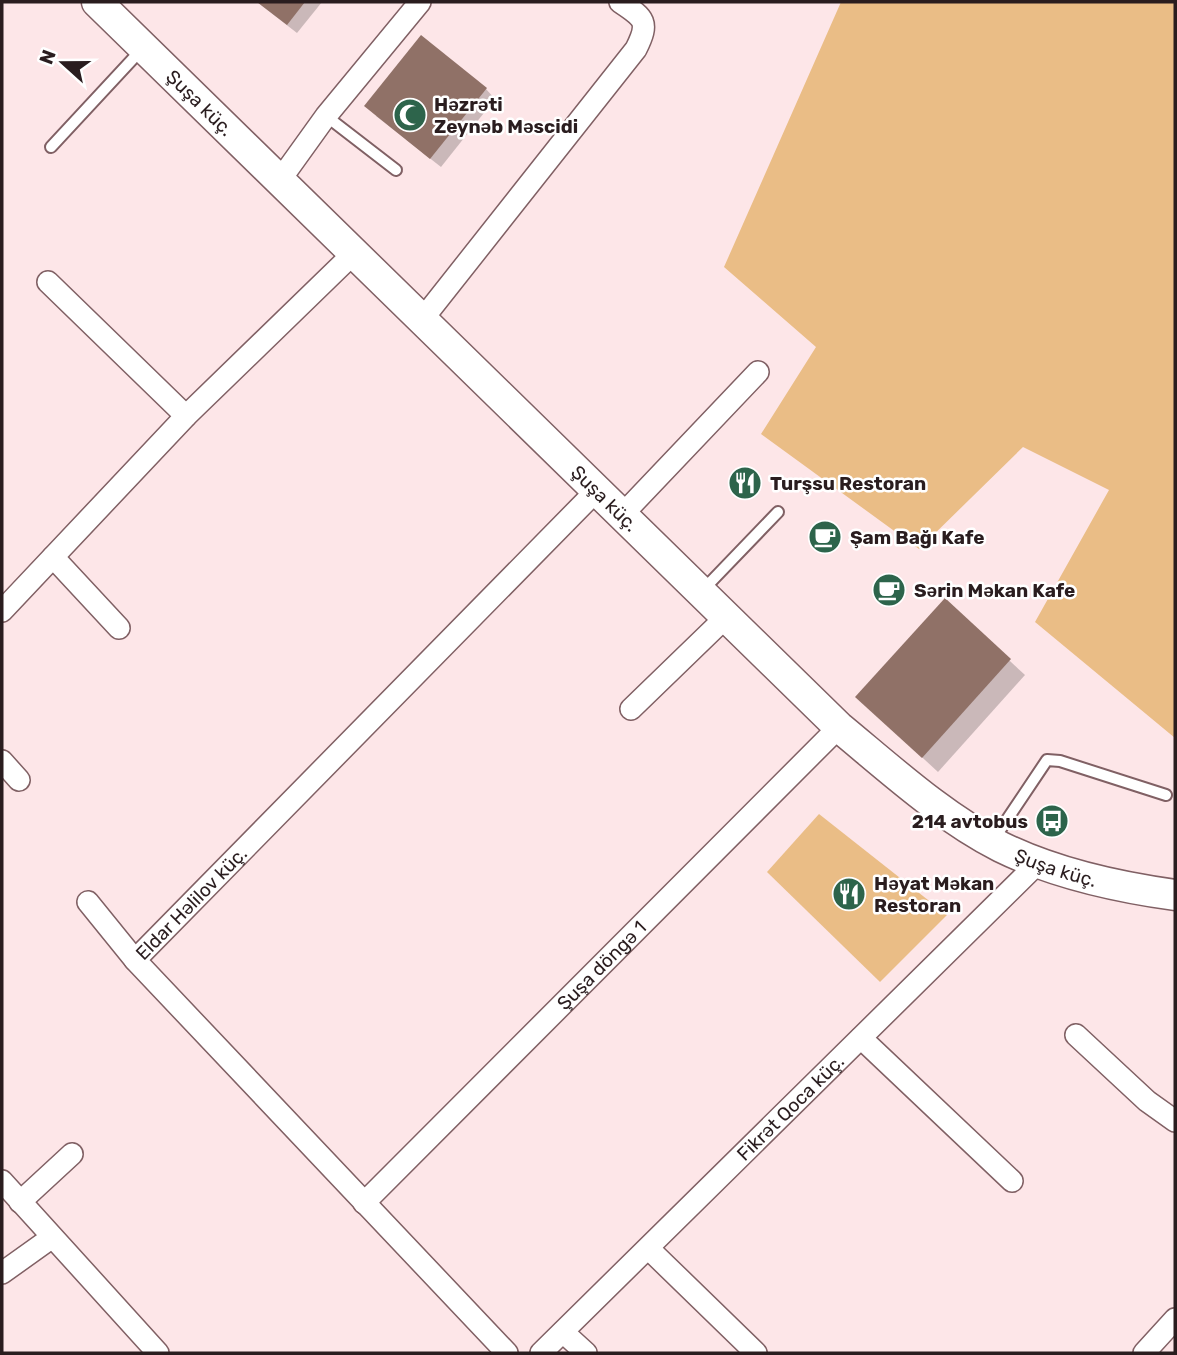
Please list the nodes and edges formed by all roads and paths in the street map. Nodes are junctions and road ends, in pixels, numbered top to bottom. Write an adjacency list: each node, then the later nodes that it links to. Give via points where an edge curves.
1 (97, 2): 4 (street, Şuşa küç.)
2 (420, 2): 5 (street)
3 (620, 2): 11 (street, via 644,23 636,49)
4 (144, 47): 6 (lane); 8 (street, Şuşa küç.)
5 (327, 116): 7 (lane); 8 (street)
6 (51, 147)
7 (396, 170)
8 (280, 180): 9 (street, Şuşa küç.)
9 (354, 253): 11 (street, Şuşa küç.); 13 (street)
10 (47, 282): 13 (street)
11 (421, 321): 14 (street, Şuşa küç.)
12 (758, 373): 16 (street)
13 (186, 416): 17 (street)
14 (596, 491): 16 (street, Şuşa küç.); 31 (street, Eldar Həlilov küç.)
15 (778, 512): 18 (lane)
16 (621, 516): 18 (street, Şuşa küç.)
17 (53, 557): 19 (street); 21 (street)
18 (700, 593): 20 (street, Şuşa küç.)
19 (2, 611)
20 (725, 618): 22 (street); 23 (street, Şuşa küç.)
21 (119, 628)
22 (631, 709)
23 (838, 727): 27 (street, Şuşa küç., via 914,788); 39 (street, Şuşa döngə 1)
24 (2, 761): 25 (street)
25 (19, 780)
26 (1166, 794): 27 (lane, via 1047,760)
27 (992, 841): 28 (street, Şuşa küç.)
28 (1039, 862): 29 (street, Şuşa küç., via 1097,880); 33 (street, Fikrət Qoca küç.)
29 (1175, 895)
30 (88, 902): 31 (street)
31 (135, 960): 39 (street, Eldar Həlilov küç.)
32 (1076, 1035): 34 (street)
33 (862, 1038): 37 (street); 41 (street, Fikrət Qoca küç.)
34 (1175, 1121)
35 (72, 1154): 38 (street)
36 (2, 1181): 38 (street)
37 (1012, 1181)
38 (20, 1202): 40 (street)
39 (364, 1203): 46 (street, Eldar Həlilov küç.)
40 (51, 1238): 42 (street); 45 (street)
41 (649, 1249): 44 (street, Fikrət Qoca küç.); 49 (street)
42 (2, 1273)
43 (1175, 1320): 50 (street)
44 (563, 1332): 47 (street, Fikrət Qoca küç.); 48 (street)
45 (158, 1353)
46 (507, 1353)
47 (541, 1353)
48 (586, 1353)
49 (756, 1353)
50 (1144, 1353)

